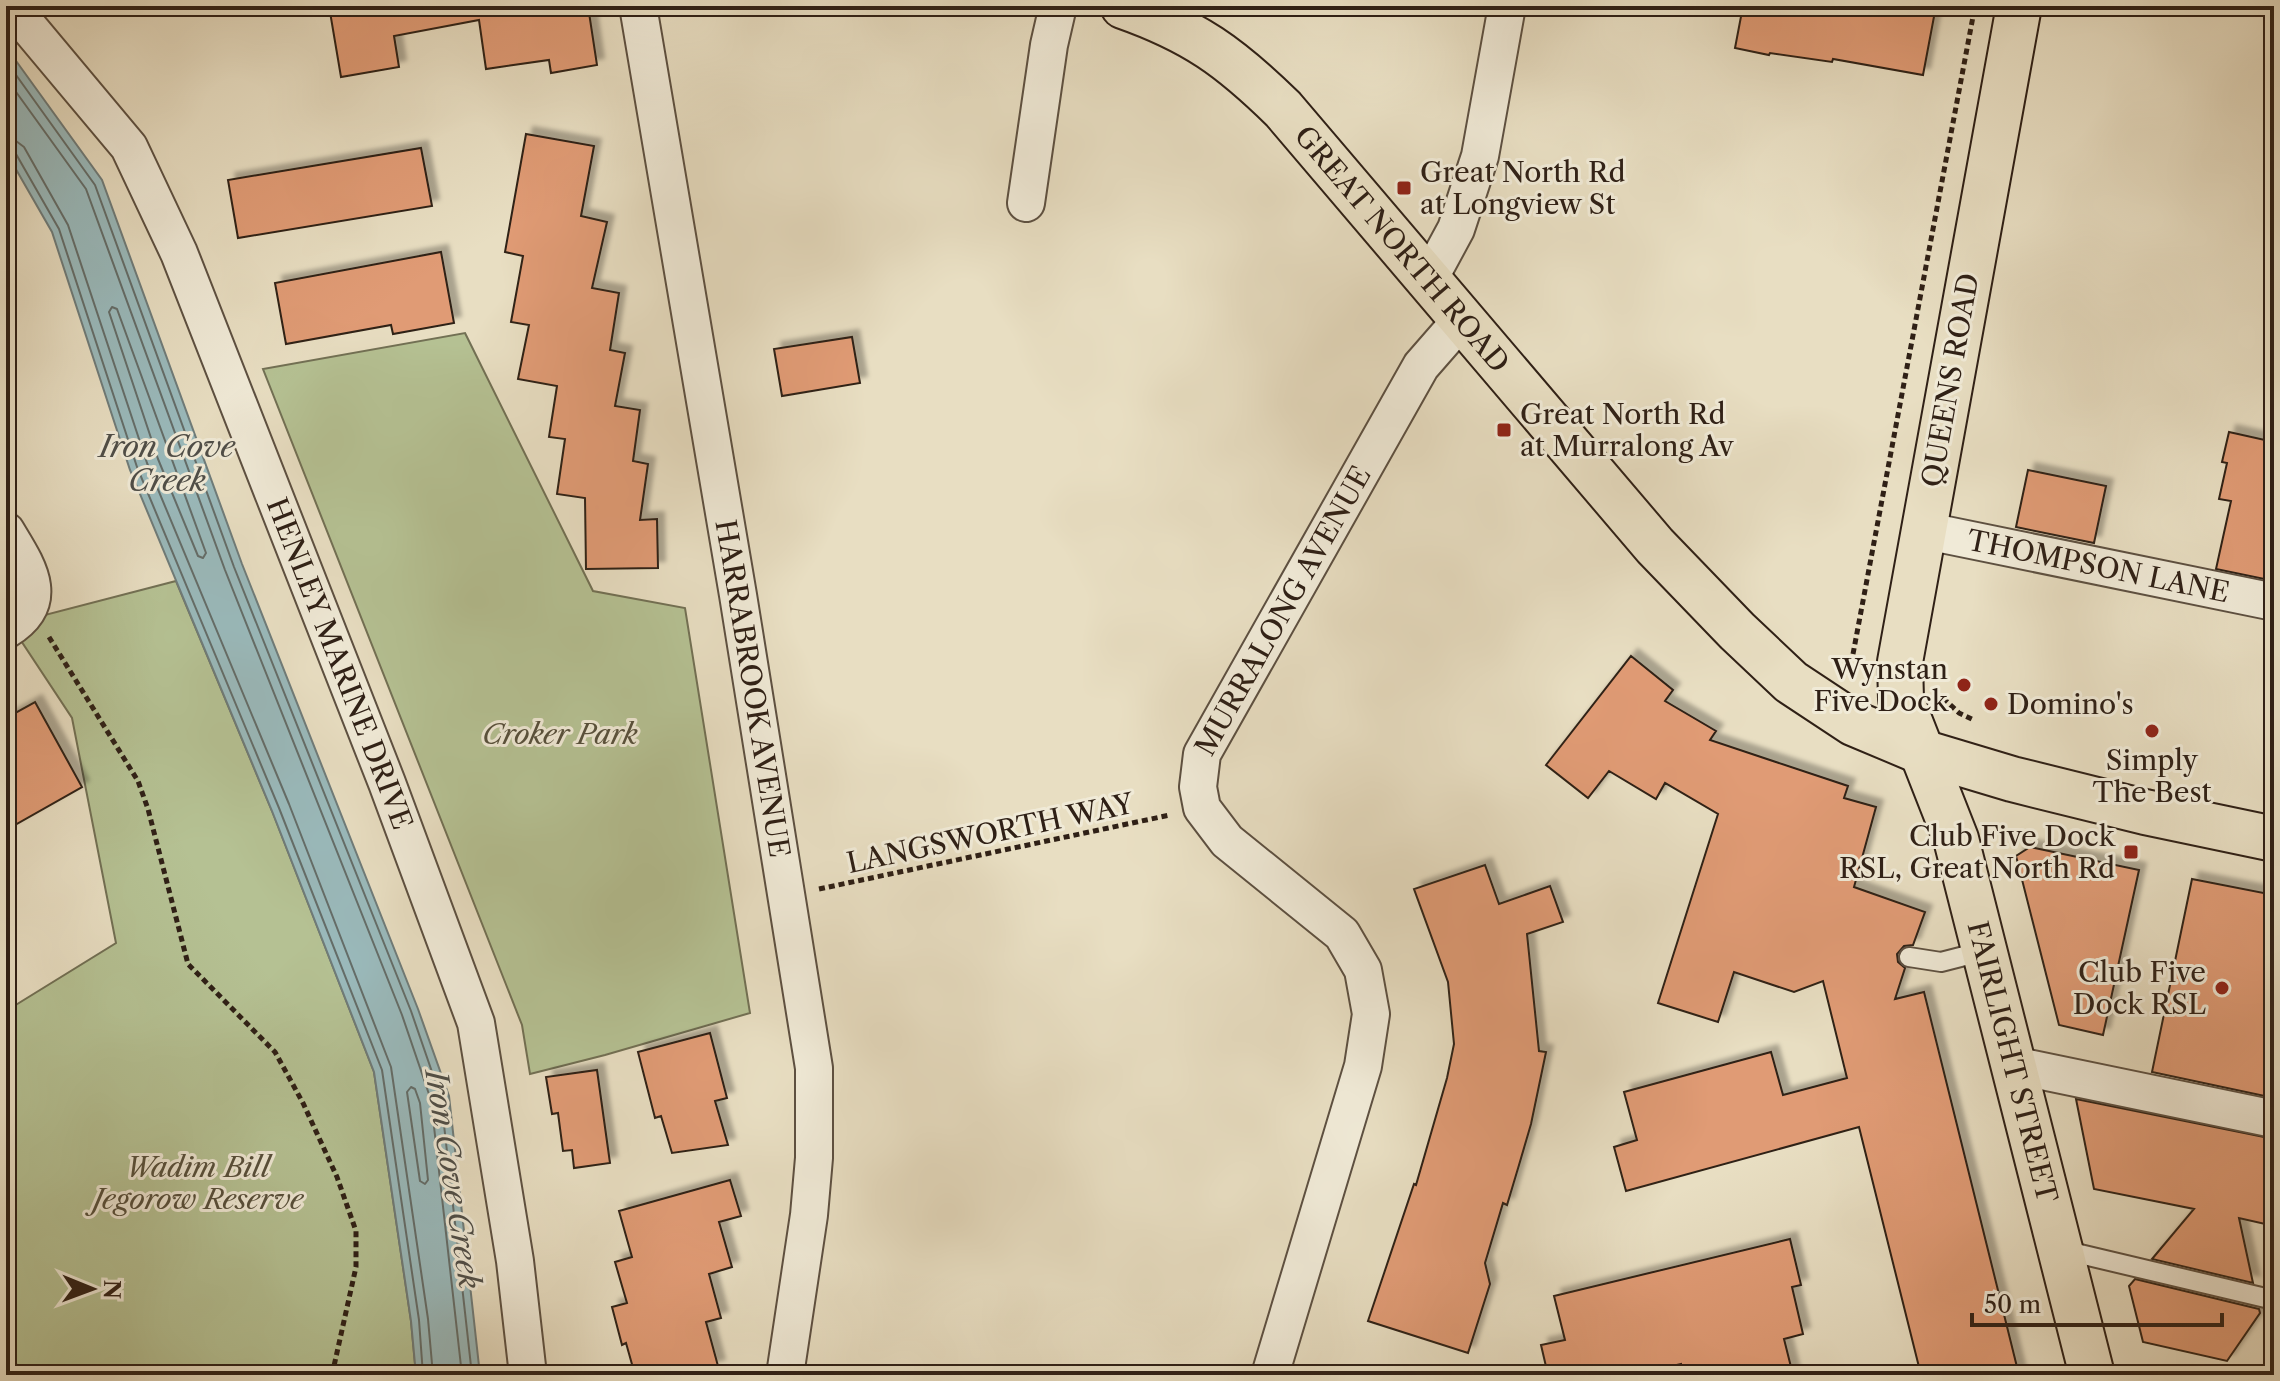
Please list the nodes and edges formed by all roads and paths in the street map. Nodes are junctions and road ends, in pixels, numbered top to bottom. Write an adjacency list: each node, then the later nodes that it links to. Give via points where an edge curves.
1 (11, 6): 29 (street, HENLEY MARINE DRIVE, via 129,147 179,253 387,783 476,1023)
2 (638, 6): 21 (street, HARRABROOK AVENUE)
3 (1058, 6): 8 (street)
4 (1123, 6): 9 (main road, GREAT NORTH ROAD, via 1201,40 1241,68 1283,109)
5 (1507, 6): 9 (street, via 1480,156 1456,229)
6 (1975, 6): 15 (path, QUEENS ROAD)
7 (2019, 6): 11 (main road, QUEENS ROAD)
8 (1026, 203)
9 (1429, 279): 10 (main road, GREAT NORTH ROAD)
10 (1462, 319): 18 (main road, GREAT NORTH ROAD, via 1655,546 1791,682 1853,723); 19 (street, MURRALONG AVENUE, via 1421,366 1202,754)
11 (1922, 530): 13 (street, THOMPSON LANE); 18 (main road, QUEENS ROAD, via 1900,670 1901,699)
12 (6, 531): 14 (street, via 29,569)
13 (2274, 602)
14 (22, 611): 28 (path, via 48,636 138,781 188,964 275,1052 337,1177 356,1231 356,1267)
15 (1853, 654)
16 (1943, 697): 17 (path)
17 (1974, 720)
18 (1922, 752): 20 (main road, GREAT NORTH ROAD, via 2145,812); 22 (main road, FAIRLIGHT STREET, via 1956,839)
19 (1202, 808): 21 (path, LANGSWORTH WAY); 31 (street, via 1227,841 1342,934 1363,970 1371,1014 1363,1066)
20 (2274, 839)
21 (787, 896): 30 (street, HARRABROOK AVENUE, via 814,1068 814,1158)
22 (1984, 951): 23 (lane, via 1941,962); 24 (main road, FAIRLIGHT STREET)
23 (1909, 957)
24 (2013, 1065): 25 (street); 26 (main road, FAIRLIGHT STREET)
25 (2274, 1119)
26 (2060, 1249): 27 (lane); 32 (main road, FAIRLIGHT STREET)
27 (2274, 1300)
28 (332, 1375)
29 (528, 1375)
30 (785, 1375)
31 (1270, 1375)
32 (2092, 1375)

